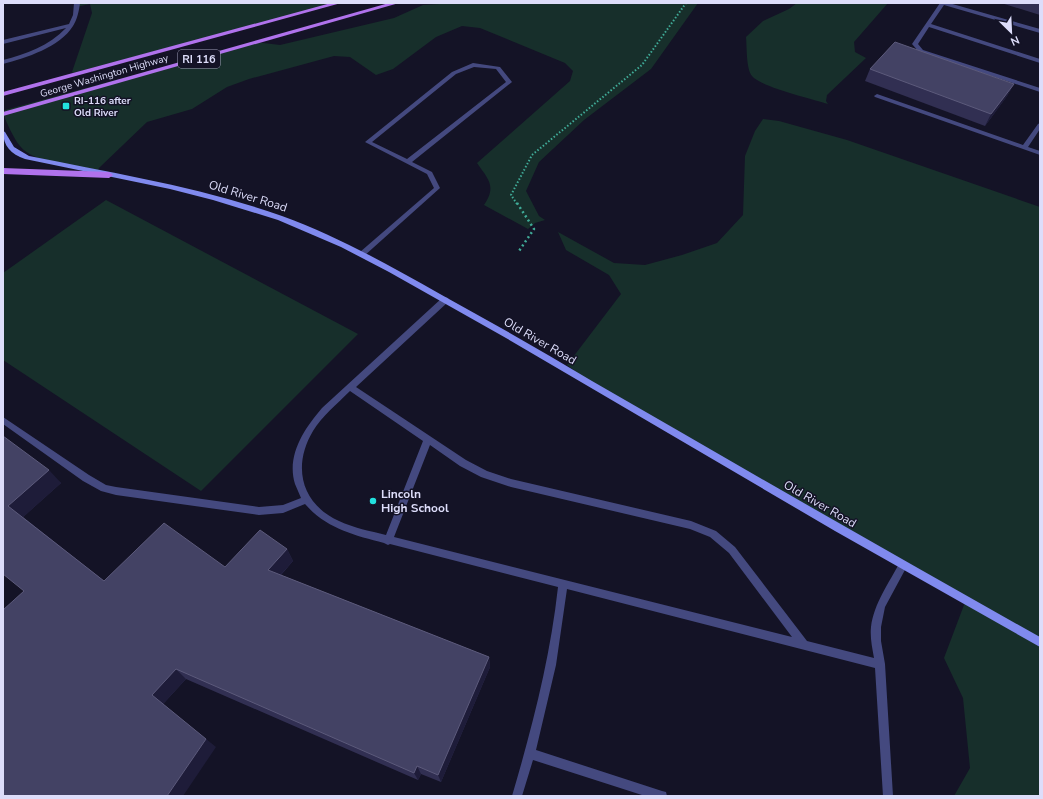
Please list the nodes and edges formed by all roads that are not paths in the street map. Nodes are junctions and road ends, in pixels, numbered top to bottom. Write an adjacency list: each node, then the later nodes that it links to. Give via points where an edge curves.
1 (77, 3): 4 (street, via 77,14)
2 (338, 3): 11 (main road, George Washington Highway / RI 116)
3 (396, 3): 13 (main road, George Washington Highway / RI 116)
4 (72, 25): 7 (street); 9 (street, via 58,38 41,48)
5 (929, 25): 6 (street, via 944,3); 8 (street); 10 (street, via 915,44 921,51)
6 (1040, 31)
7 (3, 42)
8 (1040, 61)
9 (3, 62)
10 (1040, 90)
11 (3, 94)
12 (877, 96): 16 (street)
13 (3, 114)
14 (1040, 125): 16 (street)
15 (3, 133): 20 (main road, Old River Road, via 13,151 27,158)
16 (1024, 148): 17 (street)
17 (1040, 153)
18 (408, 162): 18 (street, via 509,82 498,68 473,65 454,72 368,142); 21 (street, via 430,173 437,188)
19 (3, 171): 20 (main road)
20 (108, 175): 21 (main road, Old River Road, via 193,192 259,210 304,227)
21 (362, 254): 22 (main road, Old River Road)
22 (445, 300): 23 (street); 28 (main road, Old River Road)
23 (350, 387): 25 (street); 26 (street, via 318,417 301,446 298,479)
24 (3, 420): 26 (street, via 94,483 116,491 259,511 283,509)
25 (428, 439): 27 (street); 31 (street, via 474,469 498,480 691,525 713,534 732,550)
26 (306, 500): 27 (street, via 332,524)
27 (388, 541): 29 (street)
28 (903, 565): 30 (main road, Old River Road); 32 (street, via 878,617 876,640)
29 (563, 584): 31 (street); 33 (street, via 553,658)
30 (1040, 642)
31 (804, 645): 32 (street)
32 (880, 664): 36 (street)
33 (529, 753): 34 (street); 35 (street)
34 (517, 796)
35 (662, 796)
36 (888, 796)

